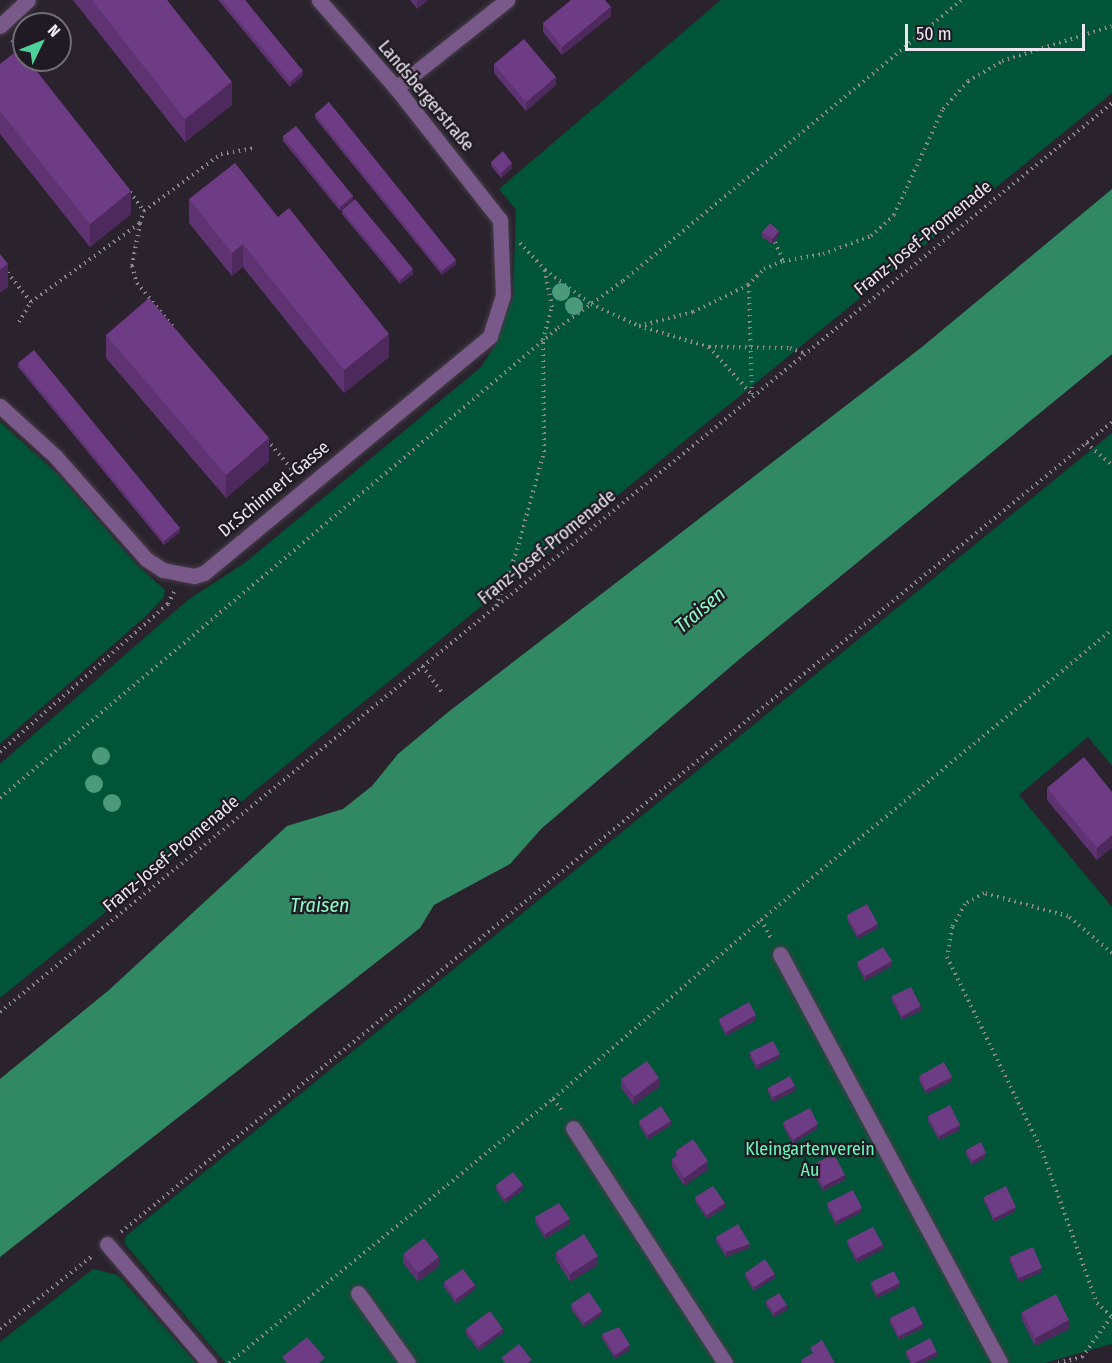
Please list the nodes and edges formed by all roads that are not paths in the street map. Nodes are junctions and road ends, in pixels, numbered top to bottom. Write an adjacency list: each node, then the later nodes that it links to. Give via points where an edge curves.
1 (28, 0): 4 (street)
2 (319, 0): 5 (street, Landsbergerstraße)
3 (507, 0): 5 (street)
4 (0, 26)
5 (396, 88): 6 (street, Landsbergerstraße)
6 (500, 220): 7 (street, Dr.Schinnerl-Gasse, via 503,295 490,336 204,573 182,576 146,559 55,456)
7 (0, 406)
8 (780, 954): 15 (street)
9 (573, 1128): 14 (street)
10 (106, 1244): 12 (street)
11 (358, 1293): 13 (street)
12 (209, 1363)
13 (408, 1363)
14 (725, 1363)
15 (1000, 1363)

